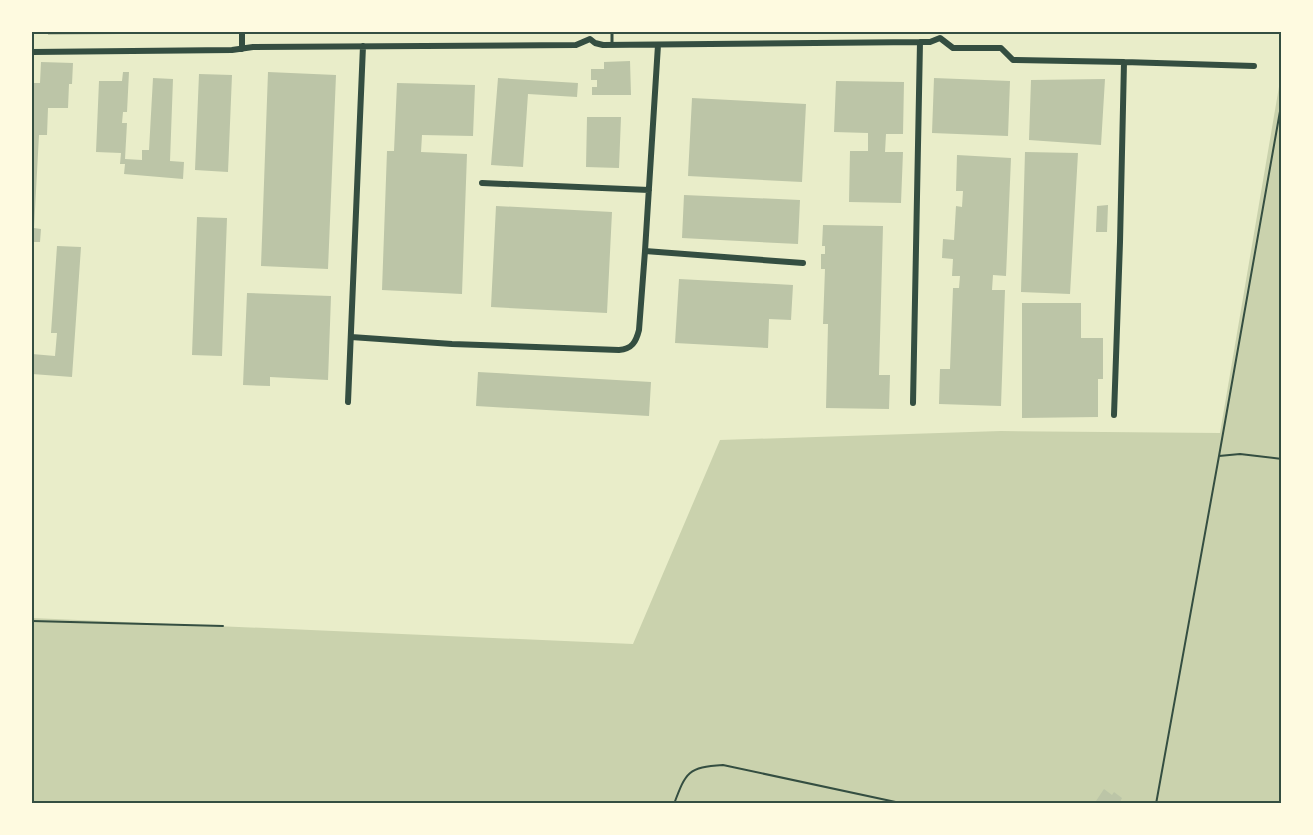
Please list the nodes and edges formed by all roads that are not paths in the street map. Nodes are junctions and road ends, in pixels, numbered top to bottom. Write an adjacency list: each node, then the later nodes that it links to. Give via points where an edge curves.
1 (242, 32): 9 (street)
2 (612, 32): 6 (lane)
3 (588, 35): 6 (street, via 595,43); 8 (street, via 576,45)
4 (942, 36): 5 (street); 11 (street, via 953,48 1001,48 1013,60)
5 (920, 42): 7 (street); 19 (street)
6 (612, 45): 7 (street)
7 (658, 45): 14 (street)
8 (363, 46): 9 (street); 17 (street)
9 (242, 49): 10 (street)
10 (32, 52)
11 (1124, 62): 12 (street); 20 (street)
12 (1254, 66)
13 (482, 183): 14 (street)
14 (649, 190): 15 (street)
15 (645, 251): 16 (street); 17 (street, via 639,330 632,346 625,350)
16 (803, 263)
17 (351, 338): 18 (street)
18 (348, 402)
19 (913, 403)
20 (1114, 415)

